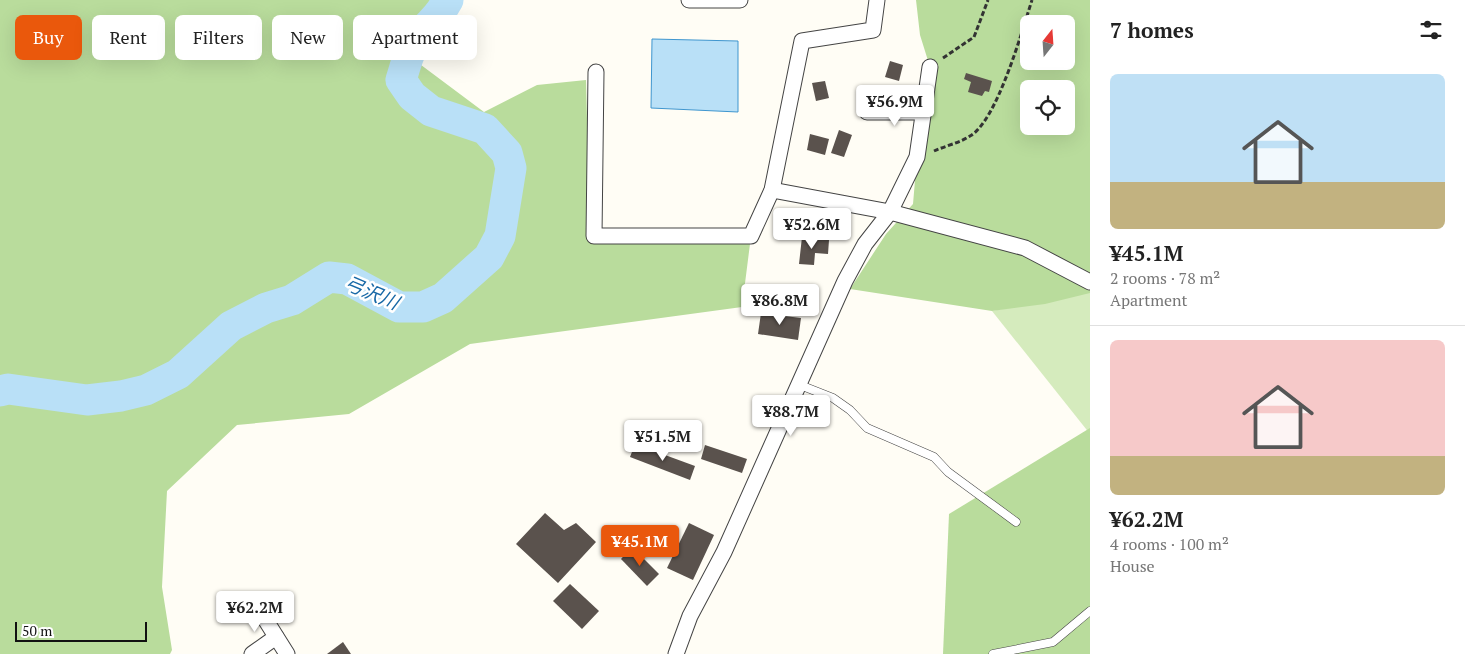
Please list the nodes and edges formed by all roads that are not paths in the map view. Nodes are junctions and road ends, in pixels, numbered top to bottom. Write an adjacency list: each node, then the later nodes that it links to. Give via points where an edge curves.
1 (689, 0): 2 (street)
2 (740, 0)
3 (877, 0): 8 (street, via 873,30 802,41)
4 (930, 67): 7 (street)
5 (596, 72): 8 (street, via 594,236 752,236)
6 (867, 112): 7 (street)
7 (923, 112): 9 (street, via 917,157)
8 (772, 190): 9 (street)
9 (890, 212): 10 (street, via 1024,248); 11 (street, via 866,244 845,281)
10 (1090, 282)
11 (800, 385): 12 (lane, via 833,398 867,428 934,457 948,472); 18 (street, via 724,552 690,616)
12 (1016, 522)
13 (1090, 611): 19 (lane, via 1053,642)
14 (265, 619): 15 (street)
15 (276, 637): 16 (street); 17 (street)
16 (252, 654)
17 (286, 654)
18 (676, 654)
19 (992, 654)

